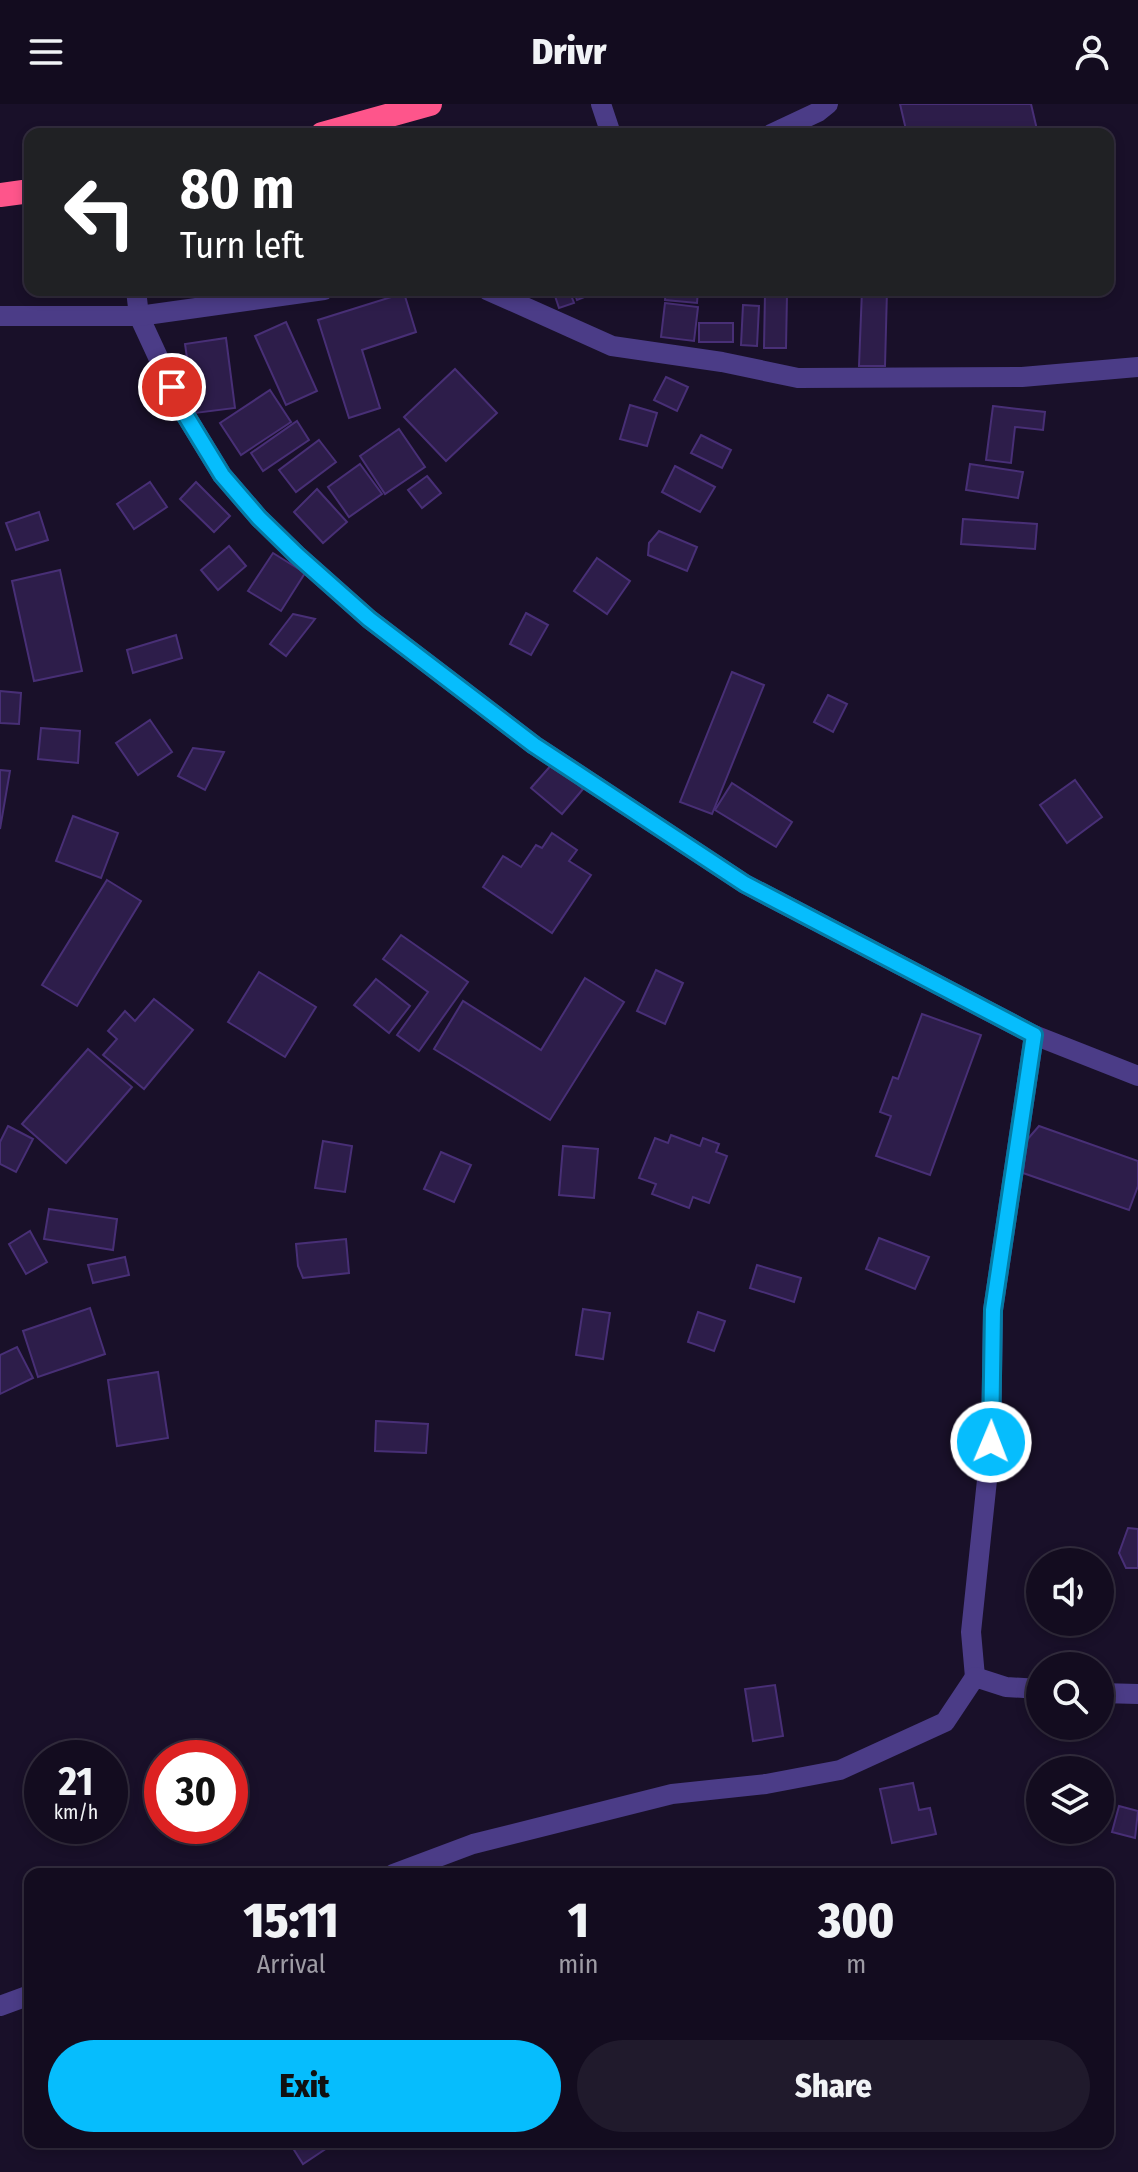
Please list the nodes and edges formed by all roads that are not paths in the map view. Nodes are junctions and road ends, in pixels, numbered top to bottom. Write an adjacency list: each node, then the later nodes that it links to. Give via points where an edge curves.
1 (430, 104): 4 (highway)
2 (601, 104): 5 (street)
3 (828, 104): 6 (street)
4 (344, 128)
5 (609, 128)
6 (784, 128)
7 (24, 192): 8 (highway)
8 (0, 195)
9 (137, 296): 13 (street)
10 (281, 296): 13 (street)
11 (500, 296): 14 (street, via 612,346 798,378 1022,377)
12 (0, 316): 13 (street)
13 (139, 316): 15 (street, via 183,411 222,475 259,518 369,619 534,745 745,884)
14 (1138, 367)
15 (1034, 1035): 16 (street); 17 (street, via 993,1310 991,1442 971,1632)
16 (1138, 1076)
17 (975, 1677): 18 (street); 21 (street, via 945,1722 840,1770 672,1794 473,1844)
18 (1026, 1688)
19 (1114, 1693): 20 (street)
20 (1138, 1694)
21 (409, 1868)
22 (24, 1997): 23 (street)
23 (0, 2006)

